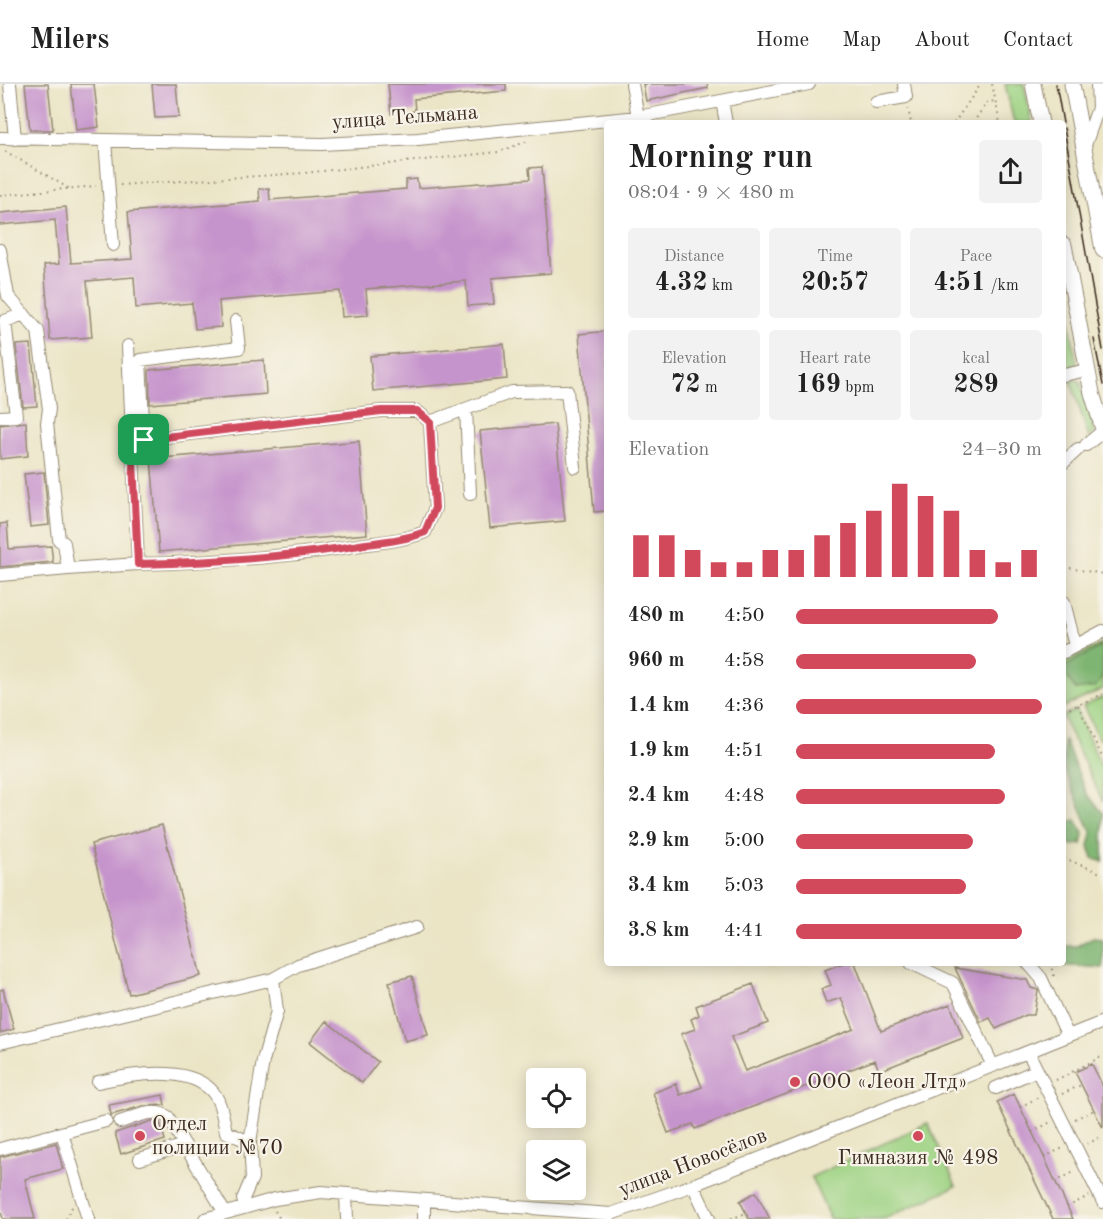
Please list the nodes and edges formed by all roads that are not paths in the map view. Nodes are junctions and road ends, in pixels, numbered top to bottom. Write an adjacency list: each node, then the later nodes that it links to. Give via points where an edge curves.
1 (10, 84): 16 (street)
2 (632, 84): 10 (street)
3 (809, 84): 8 (street, улица Тельмана)
4 (1033, 84): 14 (main road)
5 (1072, 84): 18 (main road)
6 (1097, 84): 18 (street, via 1098,108)
7 (905, 90): 9 (street)
8 (722, 101): 10 (street, улица Тельмана); 13 (street)
9 (876, 102)
10 (639, 117): 12 (street, улица Тельмана)
11 (604, 120): 17 (street, улица Тельмана, via 322,144)
12 (609, 120)
13 (725, 120)
14 (1040, 120)
15 (0, 138): 16 (street, улица Тельмана)
16 (15, 139): 17 (street, улица Тельмана)
17 (105, 140): 19 (street)
18 (1084, 148): 21 (main road)
19 (113, 245)
20 (0, 250): 23 (street, via 8,296)
21 (1103, 250)
22 (1066, 255): 27 (main road)
23 (24, 314): 26 (street, via 5,321); 38 (street, via 38,331 49,409 47,423 59,540 64,543)
24 (236, 321): 33 (street, via 239,348 140,360)
25 (128, 346): 33 (street)
26 (4, 353): 30 (street, via 16,416)
27 (1087, 370): 28 (street); 32 (main road)
28 (1066, 375)
29 (466, 409): 31 (street); 35 (street, via 512,392 567,391); 36 (street)
30 (0, 417)
31 (430, 422): 33 (street, via 417,411 381,411); 37 (street, via 435,508 425,532 404,540 321,552)
32 (1103, 430): 34 (street)
33 (138, 441): 37 (street)
34 (1066, 460)
35 (575, 467)
36 (470, 494)
37 (138, 564): 38 (street)
38 (68, 569): 39 (street)
39 (0, 575)
40 (1066, 621): 42 (street)
41 (1103, 632): 42 (street)
42 (1069, 649)
43 (417, 927): 46 (street, via 298,965)
44 (917, 966): 51 (street, via 953,983)
45 (1031, 966): 48 (street, via 1041,978)
46 (273, 979): 49 (street); 58 (street, via 278,1011 263,1061)
47 (1103, 1022): 48 (street, улица Новосёлов)
48 (1068, 1036): 50 (street, улица Новосёлов)
49 (0, 1044)
50 (1028, 1052): 51 (street, улица Новосёлов); 52 (street)
51 (993, 1066): 62 (street, улица Новосёлов)
52 (1038, 1070): 54 (street); 64 (street)
53 (98, 1082): 58 (street, via 157,1073 191,1079 210,1089 221,1108 226,1132)
54 (996, 1088)
55 (106, 1120): 57 (street)
56 (120, 1122): 59 (street, via 161,1112)
57 (62, 1133): 60 (street); 69 (street)
58 (250, 1142): 66 (street, via 252,1178 243,1199)
59 (185, 1145): 61 (street); 67 (street)
60 (0, 1149)
61 (140, 1159)
62 (693, 1185): 68 (street, улица Новосёлов, via 611,1214); 73 (street)
63 (346, 1194): 65 (street, улица Новосёлов); 66 (street, улица Новосёлов, via 299,1194); 71 (street)
64 (1100, 1197)
65 (424, 1201): 68 (street, улица Новосёлов); 72 (street)
66 (245, 1207): 67 (street, улица Новосёлов)
67 (225, 1213): 70 (street, улица Новосёлов)
68 (542, 1215)
69 (88, 1219)
70 (205, 1219)
71 (347, 1219)
72 (424, 1219)
73 (709, 1219)

